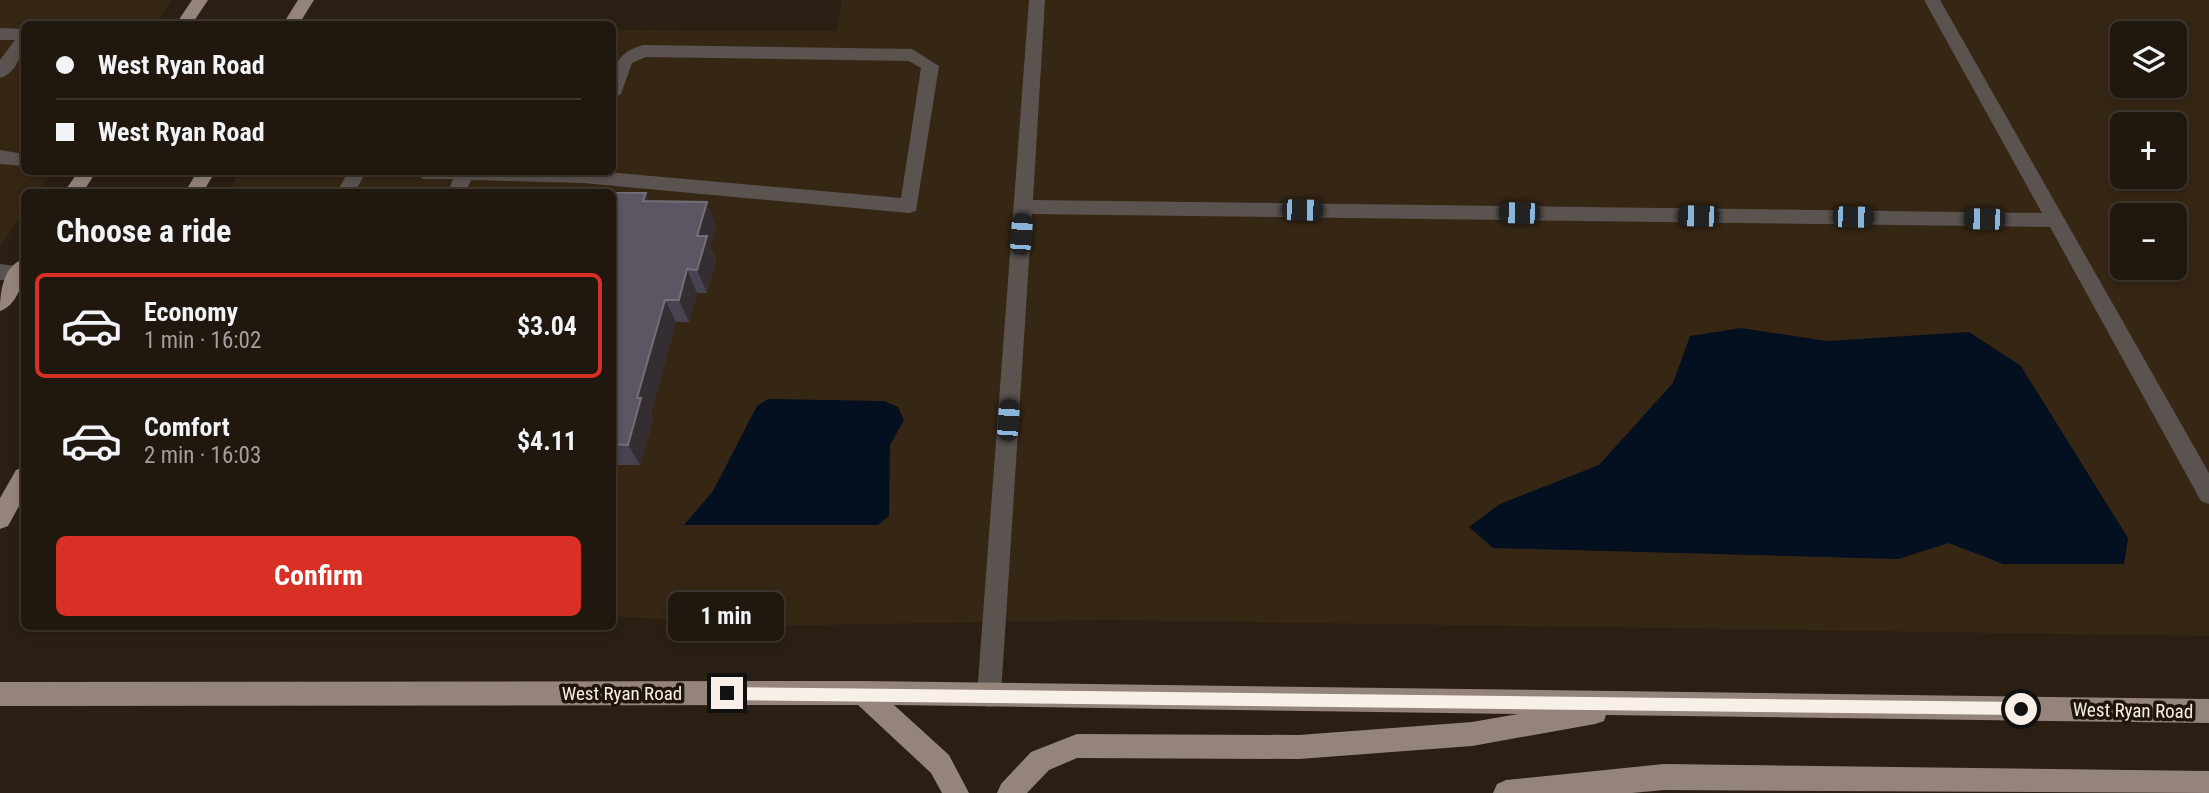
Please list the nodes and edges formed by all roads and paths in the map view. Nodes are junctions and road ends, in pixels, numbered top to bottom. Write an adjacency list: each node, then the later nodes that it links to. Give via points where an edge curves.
1 (200, 0): 5 (main road)
2 (306, 0): 6 (main road)
3 (1037, 0): 15 (lane)
4 (1932, 0): 16 (lane)
5 (186, 21)
6 (294, 21)
7 (0, 34): 8 (lane)
8 (21, 36)
9 (21, 40): 10 (lane)
10 (0, 72)
11 (616, 84): 14 (lane, via 625,60 643,51 912,55 930,66 909,206)
12 (0, 157): 13 (lane)
13 (21, 160)
14 (594, 175)
15 (1022, 207): 16 (lane); 24 (lane)
16 (2055, 220): 20 (lane)
17 (15, 270): 18 (main road)
18 (0, 303)
19 (21, 482): 21 (main road)
20 (2209, 494)
21 (0, 519)
22 (863, 693): 23 (main road, West Ryan Road); 24 (main road, West Ryan Road); 28 (main road, via 940,764)
23 (0, 694)
24 (989, 695): 25 (main road, West Ryan Road)
25 (1645, 704): 26 (main road, West Ryan Road); 29 (main road, via 1472,734 1326,745 1077,746 1040,761)
26 (2209, 711)
27 (2209, 784): 30 (main road, via 1664,777)
28 (956, 793)
29 (1010, 793)
30 (1506, 793)

